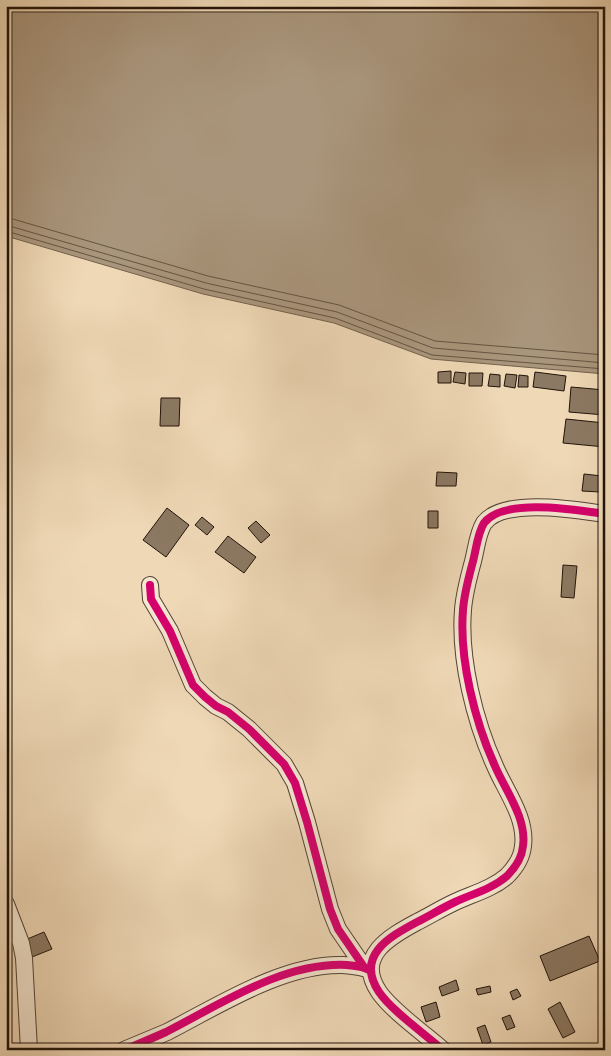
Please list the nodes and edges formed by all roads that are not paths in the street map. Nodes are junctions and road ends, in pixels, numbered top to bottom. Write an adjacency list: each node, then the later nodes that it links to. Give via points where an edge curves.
1 (605, 514): 4 (street, via 532,507 497,514 484,524 463,607 463,649 477,718 519,818 523,848 511,872 493,886 448,905 388,939)
2 (150, 585): 4 (street, via 151,599 170,630 194,685 249,729 284,764 295,783 330,909 338,929)
3 (6, 904): 5 (street, via 24,958)
4 (367, 969): 6 (street, via 339,965 318,967 279,978); 7 (street, via 382,996)
5 (28, 1050)
6 (124, 1050)
7 (443, 1050)

